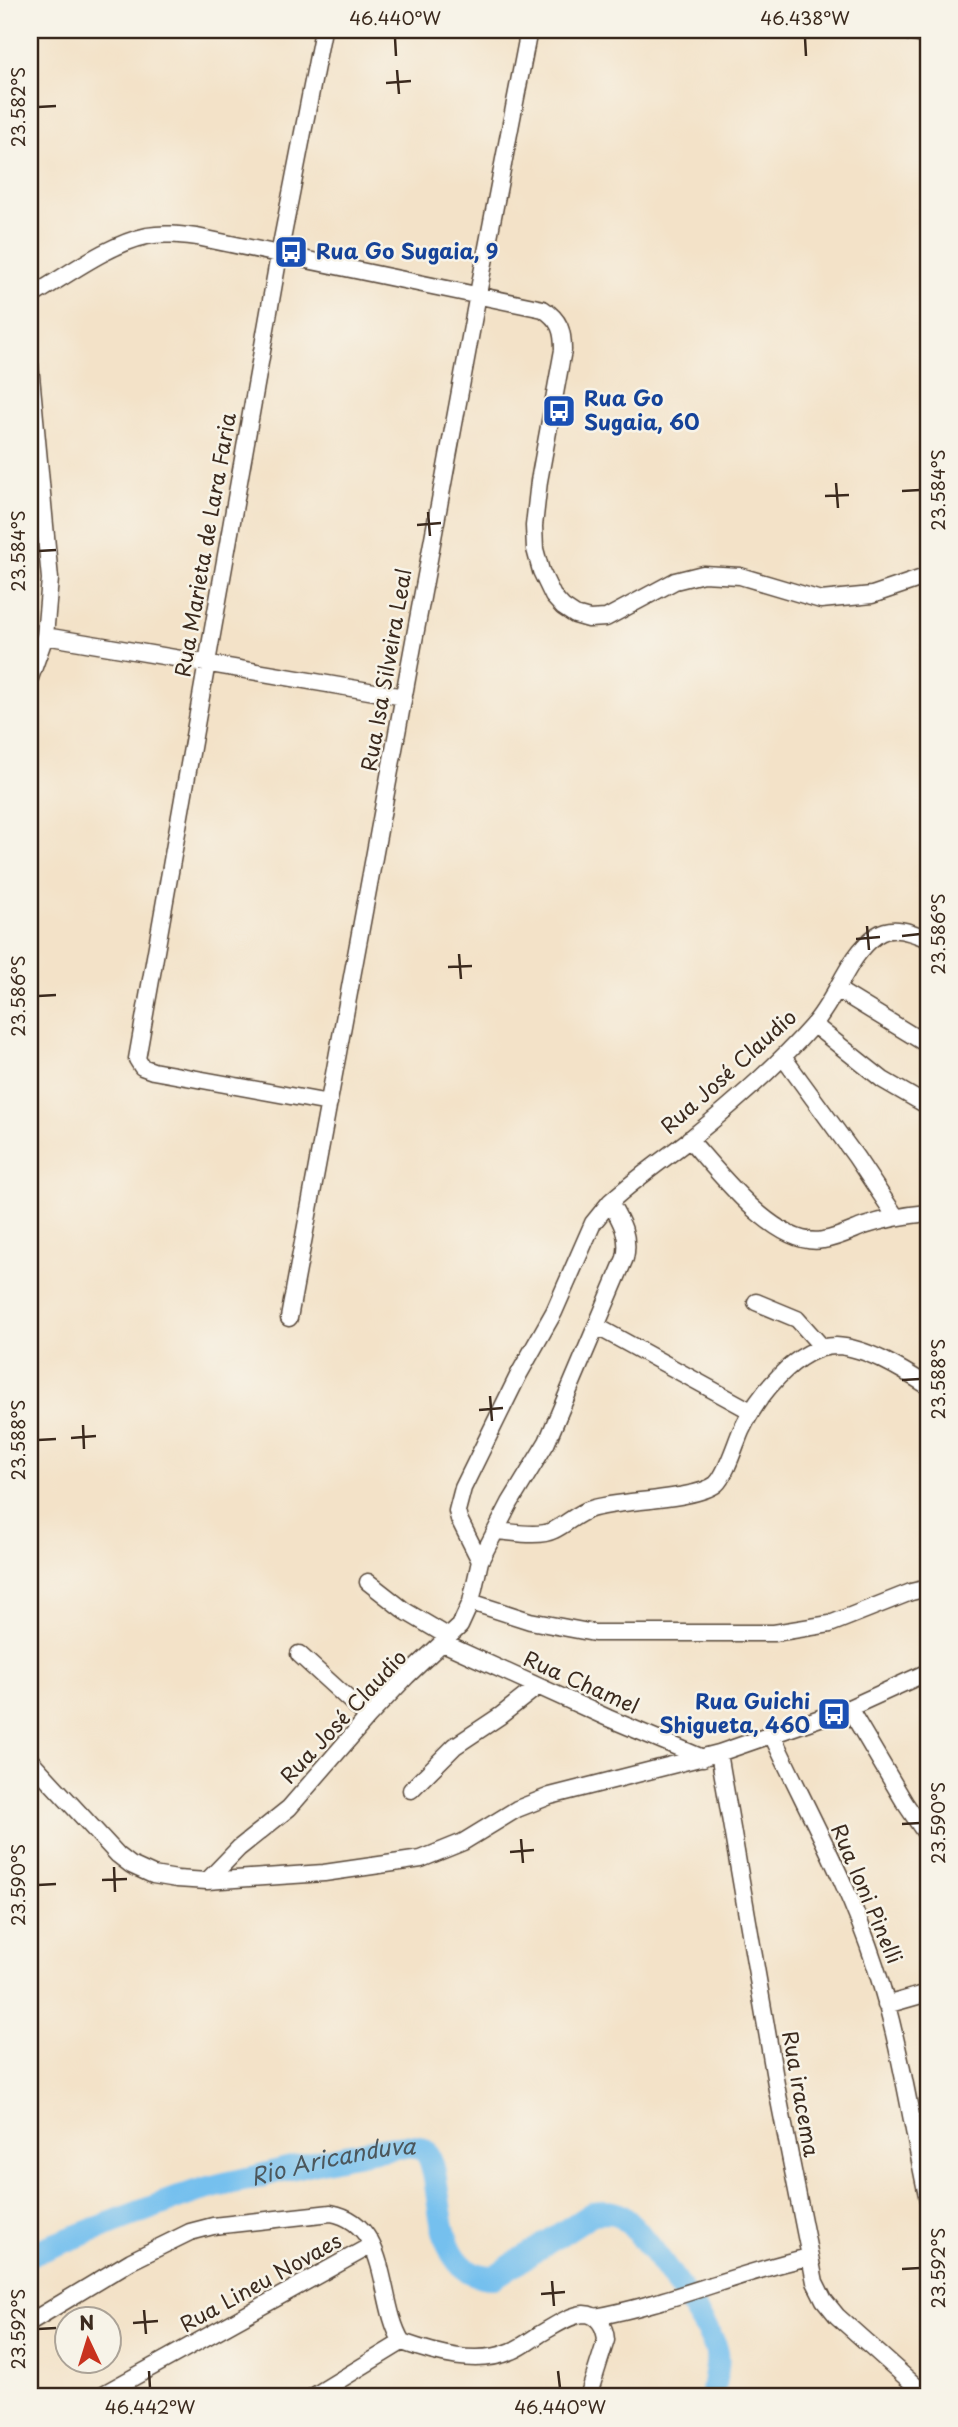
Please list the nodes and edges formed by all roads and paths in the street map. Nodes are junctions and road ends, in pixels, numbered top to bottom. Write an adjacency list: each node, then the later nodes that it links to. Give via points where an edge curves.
1 (323, 30): 5 (street, Rua Marieta de Lara Faria)
2 (529, 30): 6 (street, Rua Isa Silveira Leal)
3 (899, 30): 4 (street)
4 (928, 36)
5 (279, 255): 6 (street); 7 (street, via 197,237 149,236 117,246); 11 (street, Rua Marieta de Lara Faria)
6 (478, 294): 9 (street, via 543,309 560,325 563,350 534,526 541,571 553,596 575,615 606,618 675,581 703,574 740,576 821,600 872,595); 13 (street, Rua Isa Silveira Leal)
7 (30, 297)
8 (30, 366): 10 (street, via 50,579)
9 (928, 576)
10 (45, 636): 11 (street); 12 (street)
11 (206, 662): 13 (street); 19 (street, Rua Marieta de Lara Faria, via 138,1063)
12 (30, 678)
13 (404, 696): 19 (street, Rua Isa Silveira Leal)
14 (928, 939): 15 (street, Rua José Claudio, via 908,931 878,934 856,958)
15 (838, 990): 16 (street, Rua José Claudio); 17 (street)
16 (814, 1025): 18 (street, Rua José Claudio); 20 (street, via 883,1080)
17 (928, 1045)
18 (783, 1057): 21 (street, Rua José Claudio); 24 (street)
19 (329, 1103): 26 (street, Rua Isa Silveira Leal)
20 (928, 1106)
21 (689, 1139): 22 (street, Rua José Claudio); 24 (street, via 750,1205 799,1238 822,1241)
22 (610, 1202): 27 (street, Rua José Claudio, via 628,1243); 32 (street, Rua José Claudio, via 593,1223 554,1312 463,1488 457,1511)
23 (928, 1213): 24 (street)
24 (896, 1217)
25 (756, 1302): 28 (street, via 797,1319)
26 (289, 1318)
27 (596, 1326): 30 (street); 31 (street, Rua José Claudio, via 547,1442)
28 (822, 1348): 29 (street, via 846,1347 886,1361); 30 (street, via 782,1373)
29 (928, 1386)
30 (751, 1411): 31 (street, via 715,1485 592,1508 542,1533)
31 (496, 1531): 32 (street, Rua José Claudio)
32 (480, 1561): 35 (street, Rua José Claudio)
33 (368, 1582): 36 (street, Rua Chamel)
34 (928, 1588): 35 (street, via 830,1624 774,1633 594,1633 530,1621)
35 (471, 1602): 36 (street, Rua José Claudio, via 460,1626)
36 (446, 1640): 39 (street, Rua Chamel); 41 (street, Rua José Claudio)
37 (299, 1654): 41 (street)
38 (928, 1672): 40 (street)
39 (537, 1687): 43 (street, Rua Chamel); 45 (street, via 455,1746)
40 (849, 1708): 42 (street); 46 (street)
41 (368, 1717): 47 (street, Rua José Claudio, via 289,1808)
42 (772, 1735): 43 (street); 49 (street, Rua Ioni Pinelli, via 860,1925)
43 (711, 1756): 47 (street, via 550,1796 421,1859 324,1873); 52 (street, Rua iracema)
44 (33, 1767): 47 (street, via 131,1865 153,1875)
45 (411, 1790)
46 (928, 1837)
47 (207, 1881)
48 (928, 1993): 49 (street)
49 (886, 2005): 50 (street, Rua Ioni Pinelli)
50 (928, 2200)
51 (372, 2245): 54 (street, via 347,2216 331,2213 213,2226 190,2232 131,2261); 55 (street); 56 (street, Rua Lineu Novaes)
52 (809, 2257): 53 (street); 59 (street, Rua iracema, via 815,2282 837,2316)
53 (595, 2317): 55 (street, via 576,2315 514,2350 482,2358 439,2353); 58 (street, via 606,2340)
54 (30, 2322)
55 (402, 2342): 57 (street)
56 (98, 2397)
57 (312, 2397)
58 (588, 2397)
59 (928, 2397)

